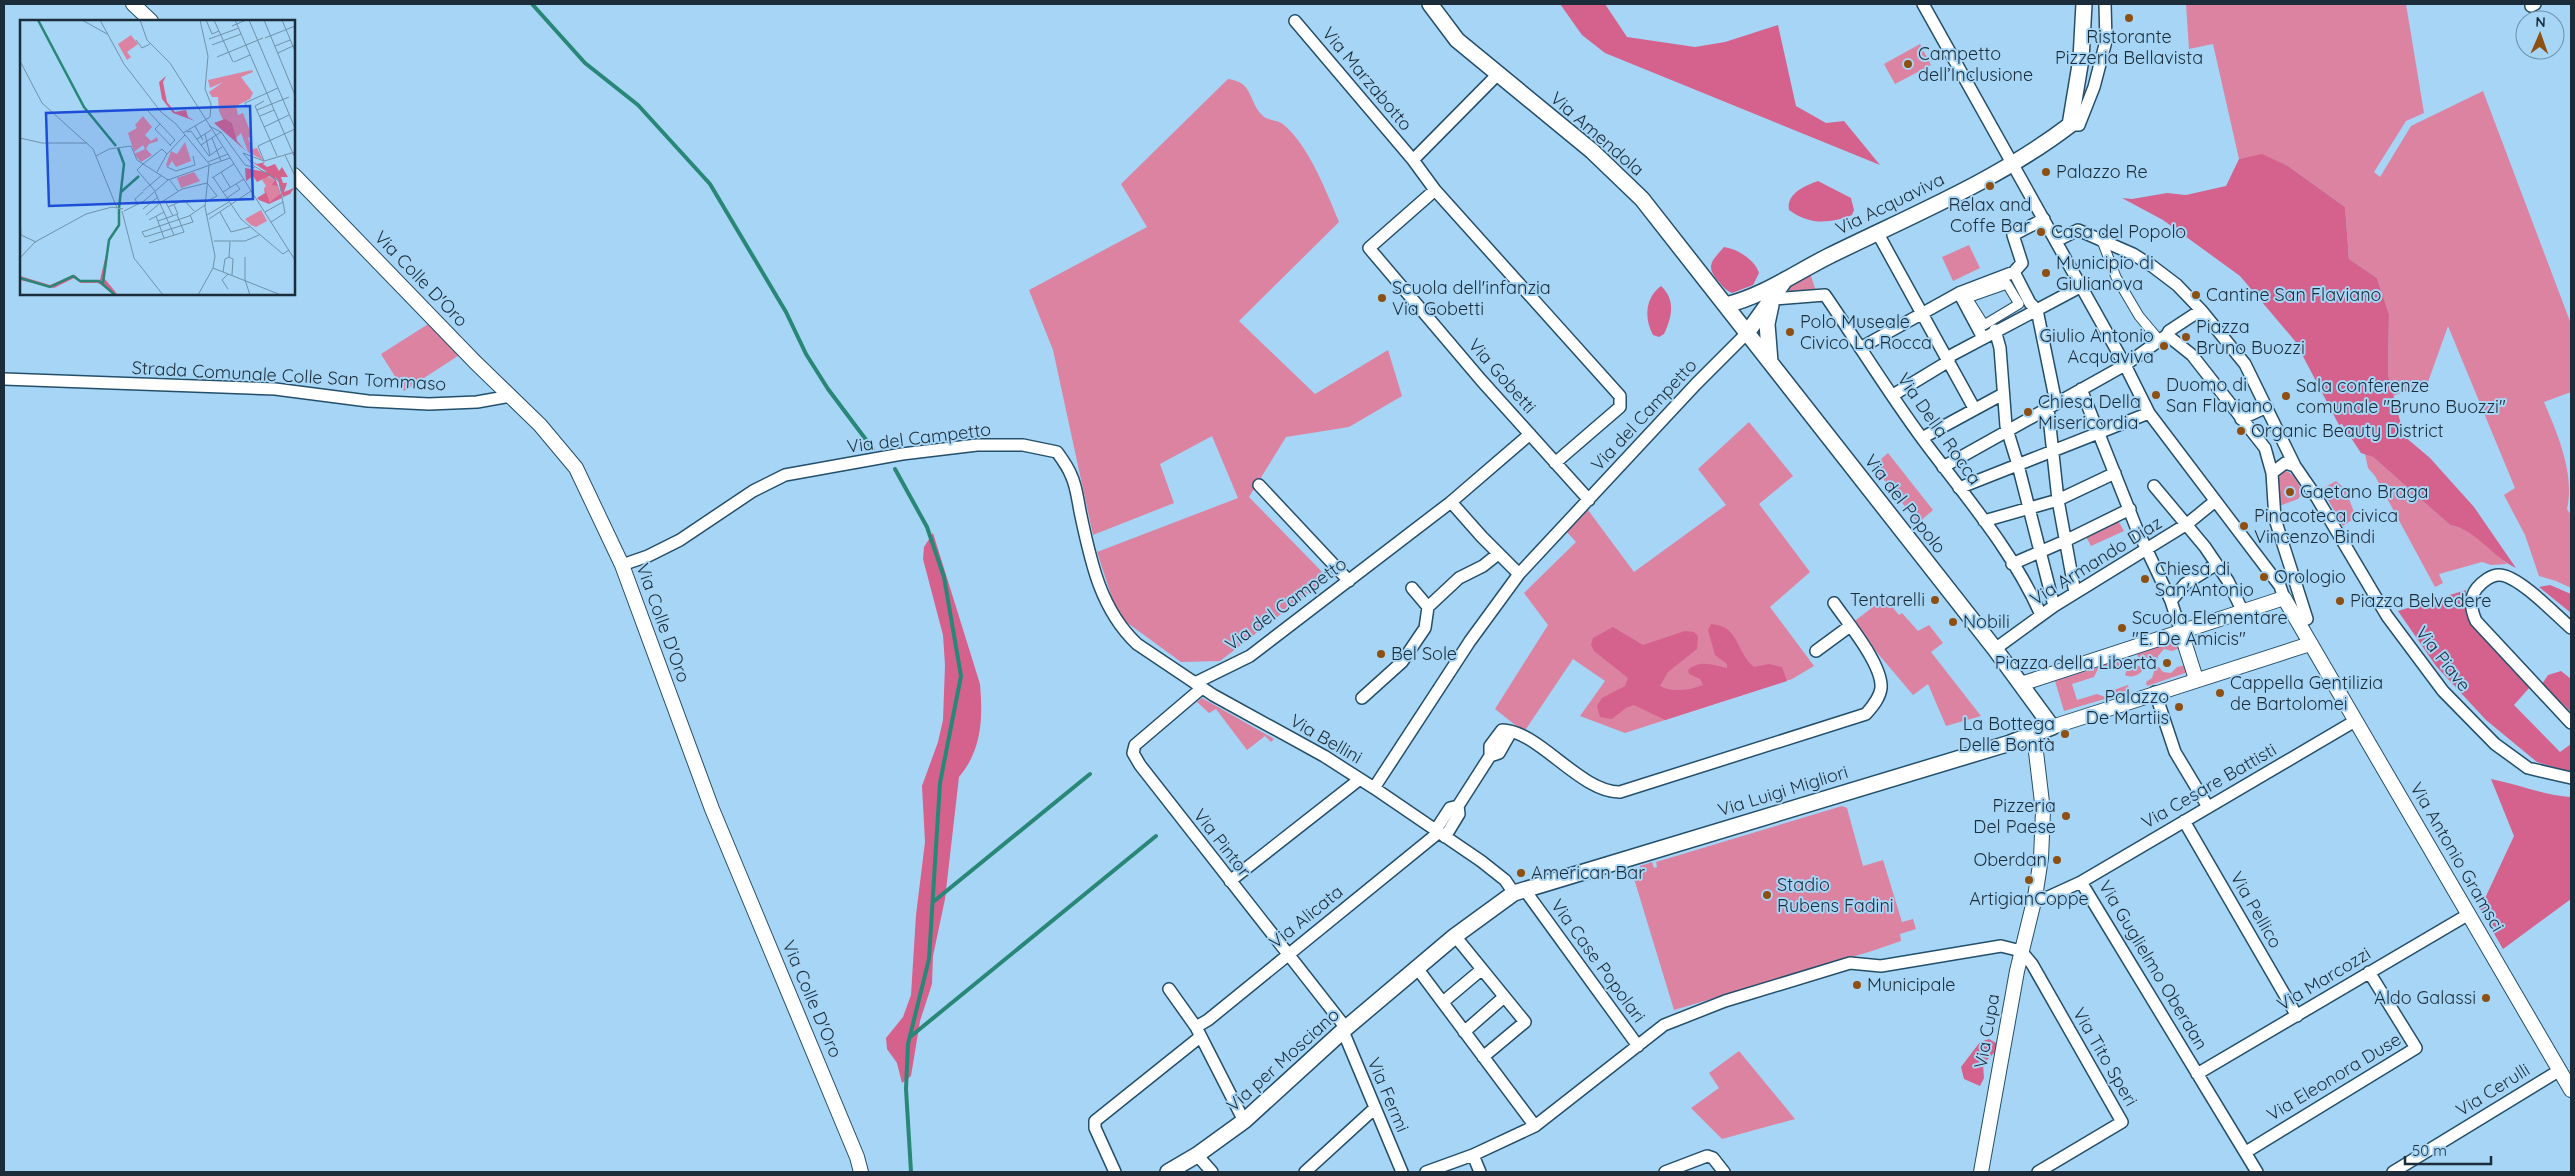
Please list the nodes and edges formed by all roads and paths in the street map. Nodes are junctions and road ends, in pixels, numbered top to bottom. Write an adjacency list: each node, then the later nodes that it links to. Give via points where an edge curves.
1 (133, 4): 6 (street)
2 (1430, 4): 8 (main road, Via Amendola, via 1457,40)
3 (1923, 4): 11 (street)
4 (2084, 4): 9 (main road, via 2081,59)
5 (2105, 4): 9 (street, via 2106,41 2094,87 2079,125)
6 (151, 20)
7 (1295, 21): 10 (street, Via Marzabotto)
8 (1497, 75): 10 (street, Via Marzabotto); 22 (main road, Via Amendola, via 1592,151 1642,199)
9 (2070, 125): 11 (main road, Via Acquaviva)
10 (1413, 160): 13 (street, Via Marzabotto)
11 (2011, 163): 14 (street); 15 (main road, Via Acquaviva)
12 (295, 176): 39 (street, Via Colle D'Oro)
13 (1435, 190): 46 (street, Via Gobetti, via 1369,248); 50 (street, Via Marzabotto, via 1620,396 1620,407)
14 (2044, 219): 16 (street); 18 (street, via 2013,235 2022,263)
15 (1877, 232): 20 (main road, Via Acquaviva, via 1786,278); 25 (street)
16 (2056, 241): 17 (street, via 2078,230); 19 (street)
17 (2102, 241): 24 (street, via 2134,254 2177,285); 30 (street, via 2108,259 2139,316)
18 (2014, 272): 21 (street); 23 (street)
19 (2080, 287): 23 (street); 34 (street)
20 (1768, 295): 22 (main road, Via Acquaviva); 26 (main road, Via Acquaviva, via 1749,304); 28 (main road, Via Acquaviva); 31 (street, Via Della Rocca, via 1825,295); 33 (main road)
21 (1963, 296): 21 (street, via 1984,325 2019,304 2007,284); 25 (street); 29 (street)
22 (1726, 306): 26 (main road, Via del Popolo)
23 (2037, 310): 27 (street); 40 (street)
24 (2202, 310): 30 (street, via 2169,331); 41 (street, via 2245,364)
25 (1922, 313): 31 (street); 32 (street)
26 (1738, 320): 28 (main road, Via del Popolo)
27 (1995, 330): 29 (street); 37 (street, via 2000,348)
28 (1747, 333): 33 (main road, Via del Popolo); 59 (street, Via del Campetto)
29 (1983, 338): 32 (street, via 1950,356)
30 (2164, 338): 34 (street); 44 (street, via 2192,355)
31 (1860, 348): 38 (street, Via Della Rocca)
32 (1949, 361): 38 (street); 42 (street)
33 (1770, 362): 91 (main road, Via del Popolo)
34 (2125, 365): 36 (street); 43 (street)
35 (4, 379): 39 (street, Strada Comunale Colle San Tommaso, via 275,389 368,401 429,404 477,402)
36 (2081, 389): 40 (street); 47 (street)
37 (2003, 394): 42 (street); 45 (street)
38 (1893, 395): 48 (street, Via Della Rocca)
39 (511, 396): 71 (street, Via Colle D'Oro, via 576,468)
40 (2052, 405): 45 (street); 49 (street)
41 (2267, 407): 44 (street); 52 (street)
42 (1974, 408): 48 (street)
43 (2148, 413): 47 (street); 62 (street)
44 (2241, 419): 54 (street, via 2268,455)
45 (2007, 431): 51 (street); 53 (street)
46 (1530, 434): 50 (street, Via Gobetti); 61 (street, Via del Campetto)
47 (2100, 434): 49 (street); 55 (street)
48 (1922, 438): 53 (street, Via Della Rocca)
49 (2053, 452): 51 (street); 60 (street)
50 (1555, 462): 59 (street, Via Gobetti)
51 (2018, 465): 58 (street); 63 (street)
52 (2295, 466): 54 (street, via 2285,463); 102 (street, Via Piave, via 2387,616 2443,691 2495,744 2528,768)
53 (1943, 467): 58 (street, Via Della Rocca)
54 (2272, 472): 73 (street, via 2275,519)
55 (2115, 473): 60 (street); 64 (street)
56 (1259, 485): 76 (street)
57 (2154, 486): 66 (street)
58 (1959, 488): 65 (street, Via Della Rocca)
59 (1589, 500): 75 (street, Via del Campetto)
60 (2058, 500): 63 (street); 67 (street)
61 (1451, 502): 70 (street); 76 (street, Via del Campetto)
62 (2214, 502): 66 (street, Via Armando Diaz); 79 (street, via 2280,586)
63 (2028, 508): 65 (street); 69 (street)
64 (2130, 509): 67 (street); 68 (street)
65 (1984, 521): 72 (street, Via Della Rocca)
66 (2187, 524): 68 (street, Via Armando Diaz); 74 (street)
67 (2065, 541): 69 (street); 78 (street)
68 (2147, 551): 78 (street, Via Armando Diaz); 80 (street)
69 (2039, 552): 72 (street); 82 (street)
70 (1498, 554): 75 (street); 83 (street, via 1484,566 1459,578)
71 (622, 564): 95 (street, Via del Campetto, via 648,556 680,540 752,491 784,474 902,454 977,445 1024,445 1057,452 1072,475 1086,542 1100,588 1119,626 1137,644); 137 (street, Via Colle D'Oro, via 712,809)
72 (2012, 564): 85 (street, Via Della Rocca)
73 (2290, 564): 79 (street, via 2290,583); 86 (street)
74 (2215, 565): 80 (street, via 2185,584); 84 (street, via 2228,581)
75 (1519, 574): 104 (street, Via del Campetto, via 1470,641)
76 (1349, 581): 95 (street, Via del Campetto, via 1250,656)
77 (1412, 588): 83 (street)
78 (2075, 593): 82 (street, Via Armando Diaz)
79 (2284, 598): 84 (street); 86 (street); 90 (street)
80 (2171, 601): 89 (street)
81 (1834, 603): 87 (street)
82 (2054, 606): 85 (street, Via Armando Diaz)
83 (1428, 607): 97 (street, via 1425,628 1402,662)
84 (2243, 612): 89 (street)
85 (2041, 615): 91 (street, Via Armando Diaz)
86 (2306, 618): 90 (street)
87 (1850, 626): 92 (street); 107 (street, Via Alicata, via 1880,674 1881,688 1876,702 1866,714 1620,792 1603,790 1526,738 1511,732 1499,753 1490,756 1458,806 1450,808)
88 (2571, 628): 99 (street, via 2509,577 2494,575 2474,592 2471,606 2476,621)
89 (2181, 632): 93 (street); 94 (street)
90 (2310, 644): 93 (street); 98 (street, Via Antonio Gramsci)
91 (1995, 649): 94 (main road, Via del Popolo)
92 (1816, 651)
93 (2196, 679): 96 (street)
94 (2021, 684): 100 (main road, Via del Popolo)
95 (1199, 686): 103 (street, Via Bellini); 108 (street, Via Pintor, via 1135,745 1133,754)
96 (2155, 692): 100 (street); 105 (street, via 2175,752)
97 (1362, 698)
98 (2355, 721): 105 (street, Via Cesare Battisti); 112 (street, Via Antonio Gramsci)
99 (2571, 723)
100 (2052, 726): 101 (main road, Via Luigi Migliori)
101 (2034, 735): 110 (main road, Via Luigi Migliori); 111 (street, via 2043,827)
102 (2571, 778)
103 (1360, 779): 104 (street, Via Bellini); 108 (street)
104 (1374, 788): 107 (street, Via Bellini)
105 (2208, 807): 106 (street, Via Cesare Battisti)
106 (2184, 821): 109 (street, Via Cesare Battisti); 122 (street, Via Pellico)
107 (1439, 834): 110 (street, Via Bellini); 115 (street, Via Alicata)
108 (1230, 881): 115 (street, Via Pintor)
109 (2081, 882): 111 (street, Via Guglielmo Oberdan, via 2046,898); 129 (street, Via Guglielmo Oberdan)
110 (1519, 891): 113 (main road, Via per Mosciano); 126 (street, Via Case Popolari)
111 (2034, 897): 114 (street, Via Cupa)
112 (2469, 914): 118 (street, Via Marcozzi); 128 (street, Via Antonio Gramsci)
113 (1455, 936): 116 (main road, Via per Mosciano); 117 (street)
114 (2021, 951): 126 (street, via 2001,946 1881,966 1850,963 1691,1013 1664,1026); 147 (street, Via Cupa); 148 (street, Via Tito Speri, via 2032,964 2122,1122)
115 (1288, 954): 123 (street, Via Pintor); 124 (street, Via Alicata, via 1208,1020)
116 (1417, 968): 121 (street); 123 (main road, Via per Mosciano)
117 (1481, 970): 120 (street); 121 (street)
118 (2369, 972): 122 (street, Via Marcozzi); 134 (street, Via Eleonora Duse, via 2416,1048)
119 (1169, 990): 124 (street)
120 (1504, 997): 125 (street); 127 (street, via 1525,1022)
121 (1442, 1002): 125 (street)
122 (2297, 1016): 129 (street, Via Marcozzi)
123 (1344, 1030): 131 (street, Via Fermi); 132 (main road, Via per Mosciano)
124 (1198, 1032): 132 (street); 138 (street, Via Alicata, via 1094,1121)
125 (1464, 1032): 127 (street)
126 (1638, 1046): 133 (street, Via Case Popolari)
127 (1483, 1057): 133 (street)
128 (2560, 1070): 130 (street, Via Antonio Gramsci); 150 (street, Via Cerulli)
129 (2197, 1074): 134 (street, Via Guglielmo Oberdan)
130 (2571, 1090)
131 (1375, 1108): 141 (street); 142 (street, Via Fermi)
132 (1244, 1121): 135 (main road, Via per Mosciano)
133 (1535, 1126): 136 (street, Via Case Popolari)
134 (2246, 1152): 149 (street, Via Guglielmo Oberdan)
135 (1197, 1155): 139 (main road, Via per Mosciano); 140 (street)
136 (1473, 1155): 143 (street, Via Case Popolari); 144 (street)
137 (861, 1172)
138 (1115, 1172)
139 (1168, 1172)
140 (1212, 1172)
141 (1305, 1172)
142 (1402, 1172)
143 (1426, 1172)
144 (1480, 1172)
145 (1665, 1172): 146 (street, via 1710,1156)
146 (1724, 1172)
147 (1981, 1172)
148 (2038, 1172)
149 (2257, 1172)
150 (2393, 1172)

